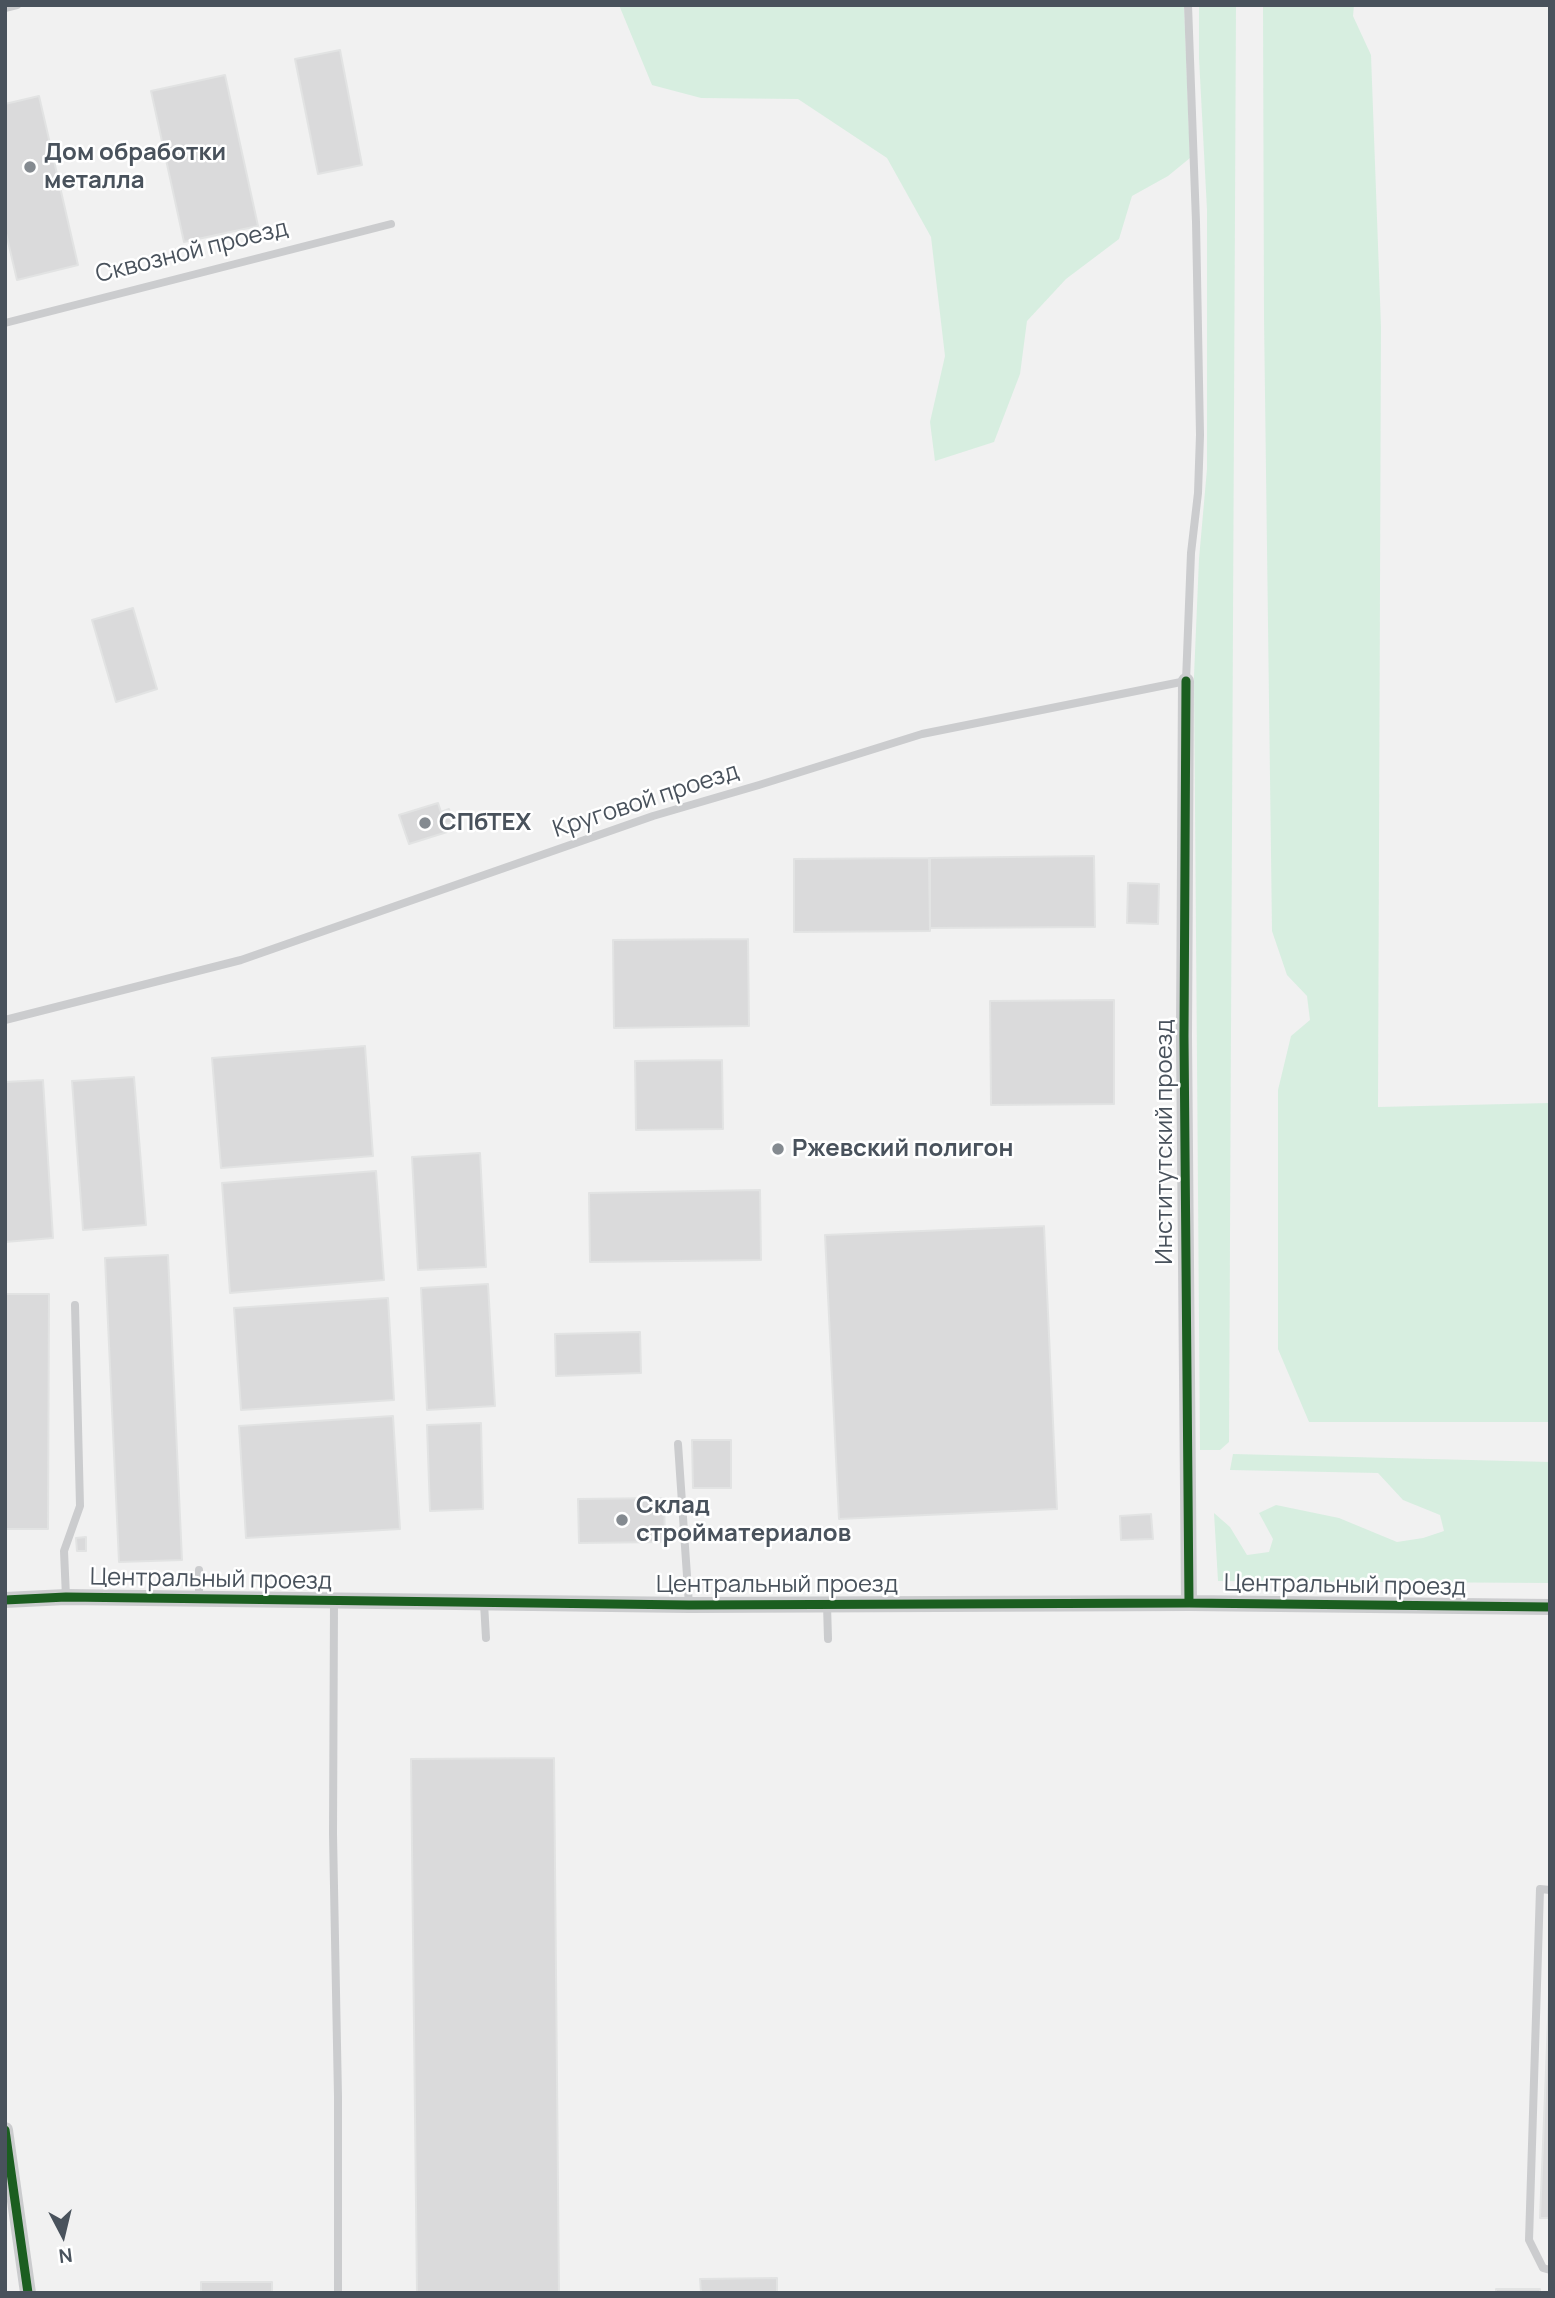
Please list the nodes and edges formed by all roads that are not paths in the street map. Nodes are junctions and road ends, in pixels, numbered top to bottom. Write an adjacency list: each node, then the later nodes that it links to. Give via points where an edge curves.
1 (17, 5): 3 (lane)
2 (1188, 5): 6 (lane, via 1200,435)
3 (5, 8)
4 (391, 224): 5 (lane, Сквозной проезд)
5 (5, 323)
6 (1186, 681): 7 (lane, Круговой проезд, via 922,734 653,816 241,960); 16 (street, Институтский проезд, via 1179,1036)
7 (5, 1020)
8 (75, 1305): 11 (lane, via 80,1506 64,1551)
9 (678, 1444): 17 (lane)
10 (199, 1570): 12 (lane)
11 (66, 1597): 12 (street, Центральный проезд); 13 (street, Центральный проезд)
12 (199, 1599): 14 (street, Центральный проезд)
13 (5, 1600)
14 (334, 1602): 15 (street, Центральный проезд); 27 (lane)
15 (484, 1603): 17 (street, Центральный проезд); 20 (lane)
16 (1189, 1603): 18 (street, Центральный проезд); 19 (street, Центральный проезд)
17 (689, 1605): 18 (street, Центральный проезд)
18 (827, 1605): 21 (lane)
19 (1550, 1607)
20 (486, 1638)
21 (828, 1639)
22 (1550, 1889): 25 (lane, via 1539,1889 1529,2241 1543,2268)
23 (5, 2130): 24 (street)
24 (7, 2157): 26 (street)
25 (1550, 2270)
26 (28, 2293)
27 (338, 2293)

